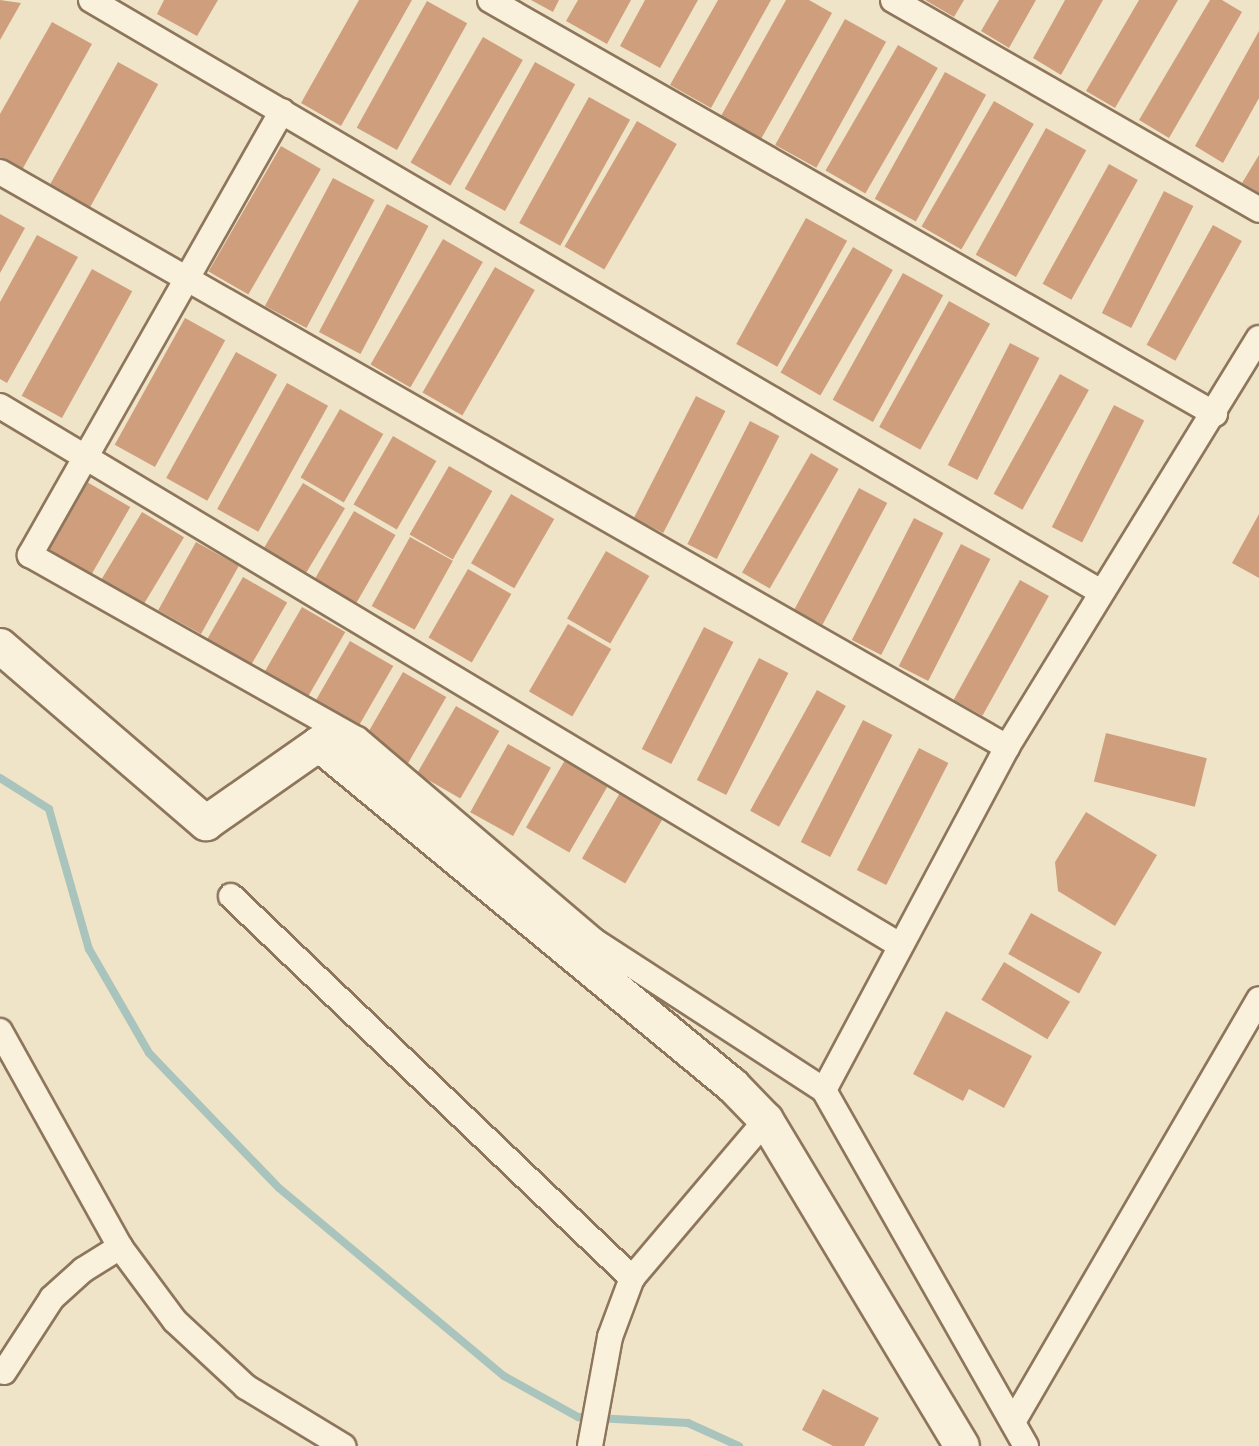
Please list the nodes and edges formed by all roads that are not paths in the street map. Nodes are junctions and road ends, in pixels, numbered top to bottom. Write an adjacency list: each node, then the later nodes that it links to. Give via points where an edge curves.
1 (91, 0): 4 (street)
2 (490, 0): 10 (street)
3 (893, 0): 6 (street)
4 (282, 111): 7 (street); 12 (street)
5 (0, 172): 7 (street)
6 (1259, 210)
7 (184, 281): 11 (street); 14 (street)
8 (1259, 338): 10 (street)
9 (0, 406): 11 (street)
10 (1215, 414): 12 (street)
11 (84, 455): 16 (street); 19 (street, via 30,547 35,560 357,739 593,940)
12 (1099, 591): 14 (street)
13 (0, 646): 20 (street, via 206,823 319,744 733,1086)
14 (1007, 747): 16 (street)
15 (231, 896): 22 (street)
16 (898, 944): 19 (street)
17 (1259, 999): 24 (street)
18 (0, 1031): 21 (street)
19 (824, 1090): 24 (street)
20 (766, 1120): 22 (street); 27 (street)
21 (120, 1247): 23 (street, via 52,1298); 25 (street, via 175,1321 246,1387)
22 (632, 1278): 26 (street, via 610,1337)
23 (4, 1372)
24 (1013, 1422): 28 (street)
25 (343, 1446)
26 (590, 1446)
27 (962, 1446)
28 (1026, 1446)

